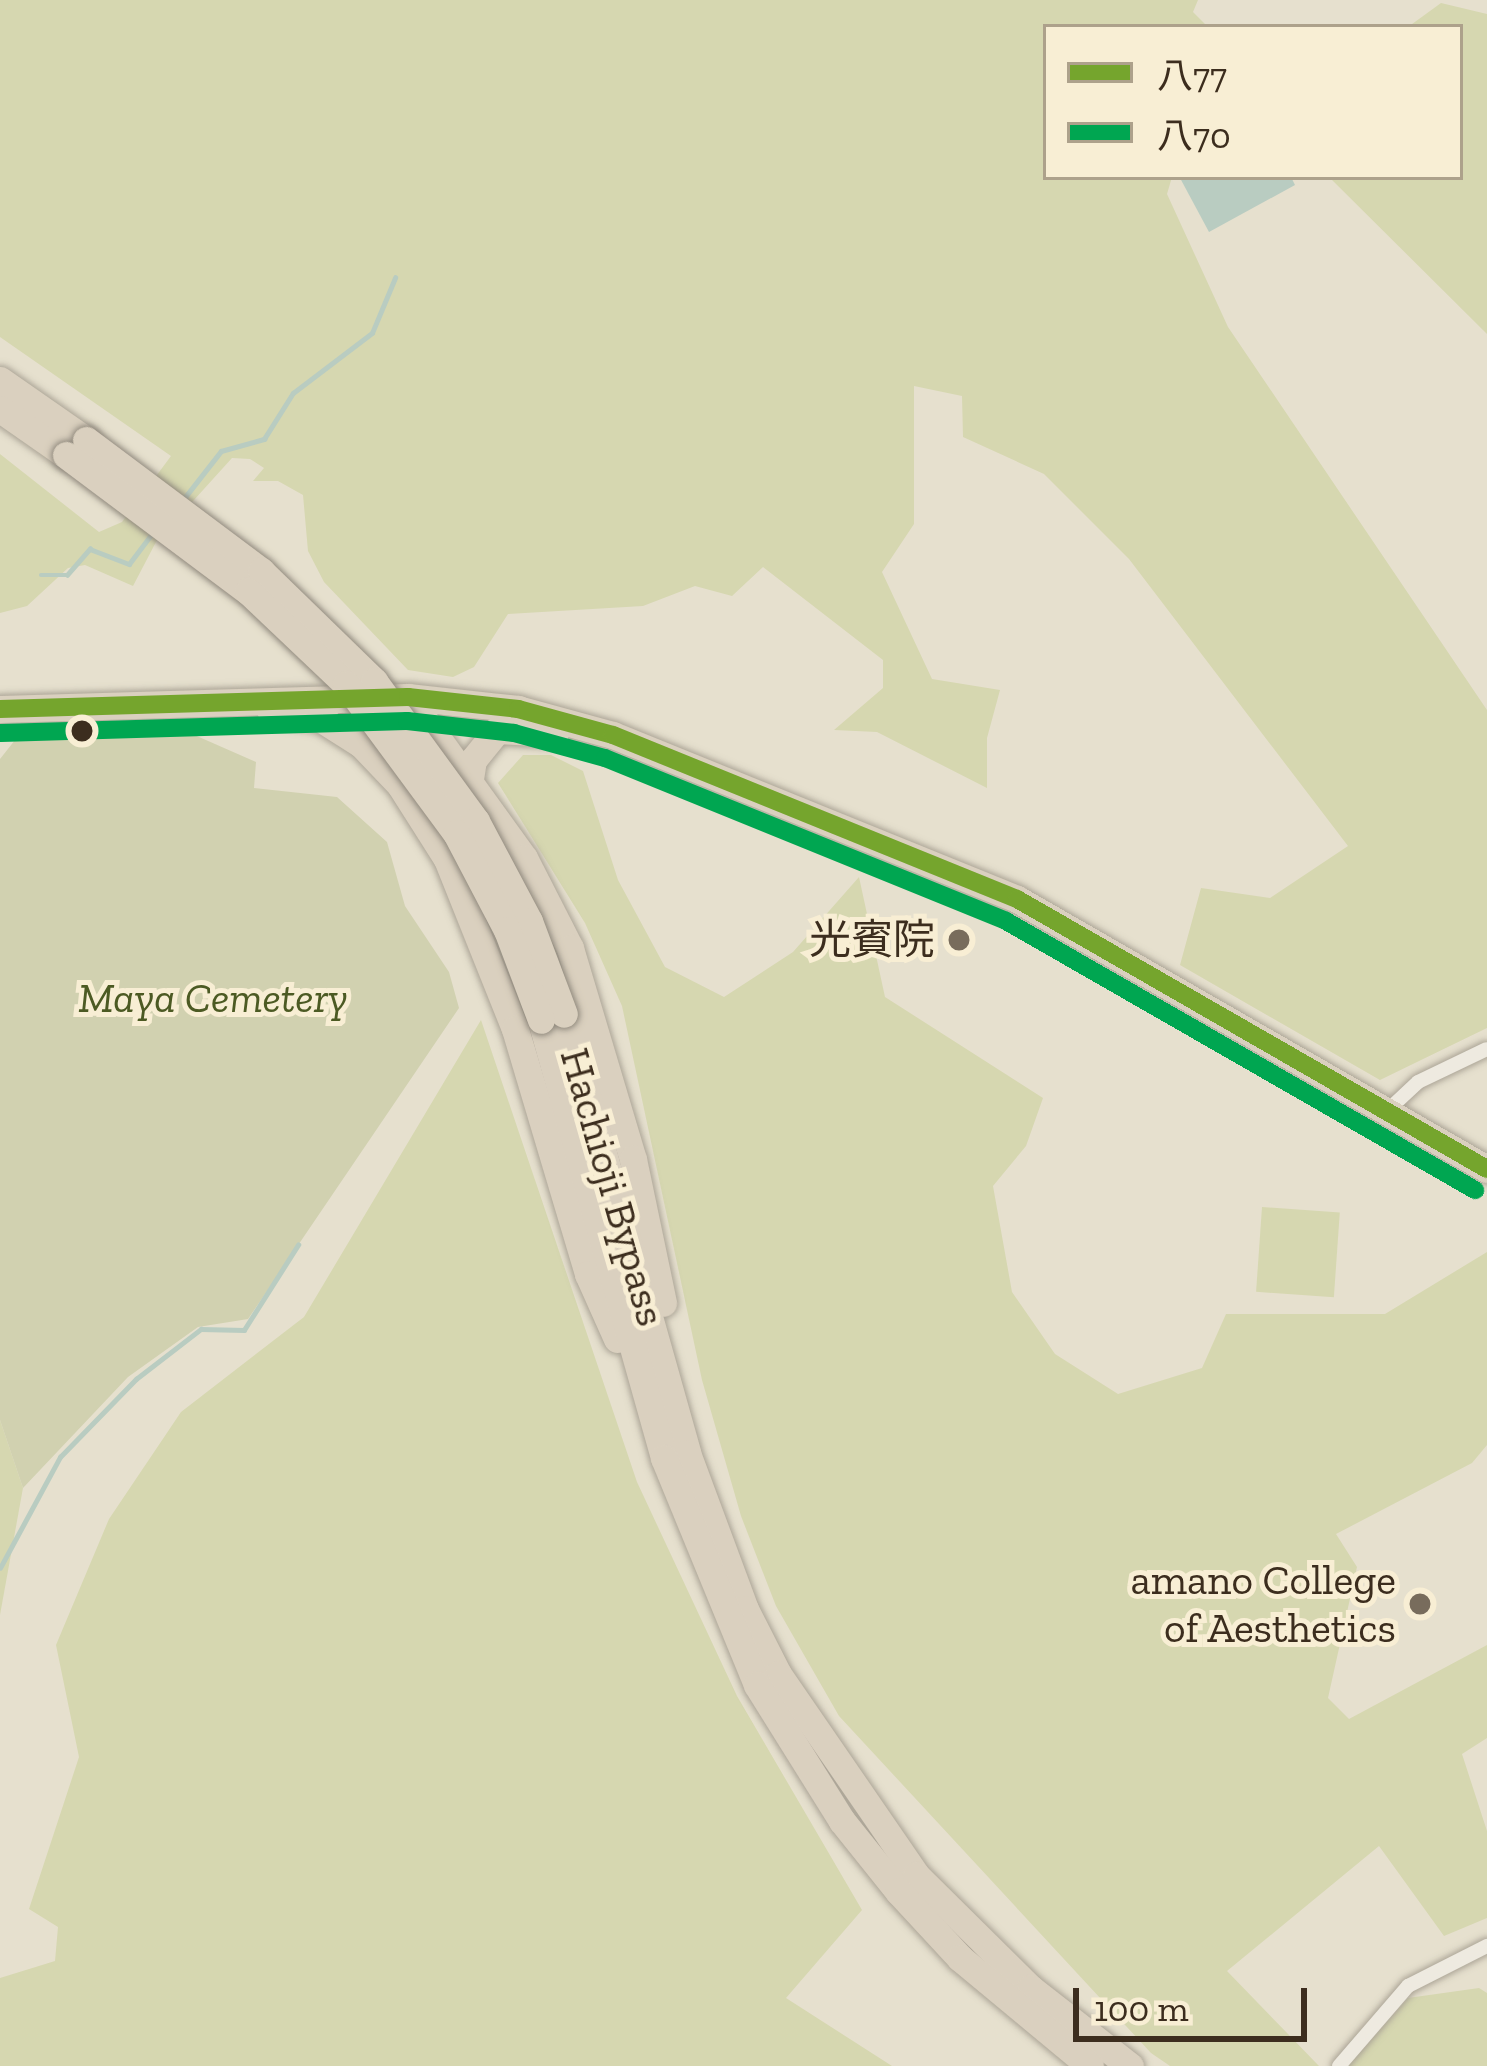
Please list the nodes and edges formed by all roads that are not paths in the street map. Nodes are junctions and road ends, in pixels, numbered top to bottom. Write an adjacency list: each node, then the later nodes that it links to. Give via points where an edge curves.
1 (0, 380): 3 (highway, Hachioji Bypass)
2 (0, 409): 3 (highway, Hachioji Bypass)
3 (76, 448): 11 (highway, Hachioji Bypass, bridge, via 346,684 456,832)
4 (378, 696): 5 (highway); 6 (highway); 9 (highway, via 370,738)
5 (408, 697): 8 (highway, via 518,709); 10 (highway)
6 (240, 701): 7 (highway); 9 (highway, via 332,724)
7 (0, 709)
8 (614, 735): 10 (highway, via 497,730 473,760); 13 (highway, via 1017,899)
9 (386, 770): 15 (highway, via 461,890 524,1055 588,1274)
10 (470, 778): 16 (highway, via 554,909 592,1007 633,1159)
11 (553, 1017): 15 (highway, Hachioji Bypass); 16 (highway, Hachioji Bypass)
12 (1487, 1049): 13 (street, via 1418,1082)
13 (1387, 1111): 14 (highway)
14 (1487, 1169)
15 (657, 1431): 18 (highway, Hachioji Bypass, via 724,1618 831,1805 960,1958)
16 (687, 1453): 19 (highway, Hachioji Bypass, via 745,1609 862,1806 977,1941)
17 (1487, 1946): 20 (street, via 1408,1986)
18 (1090, 2066)
19 (1130, 2066)
20 (1339, 2066)

